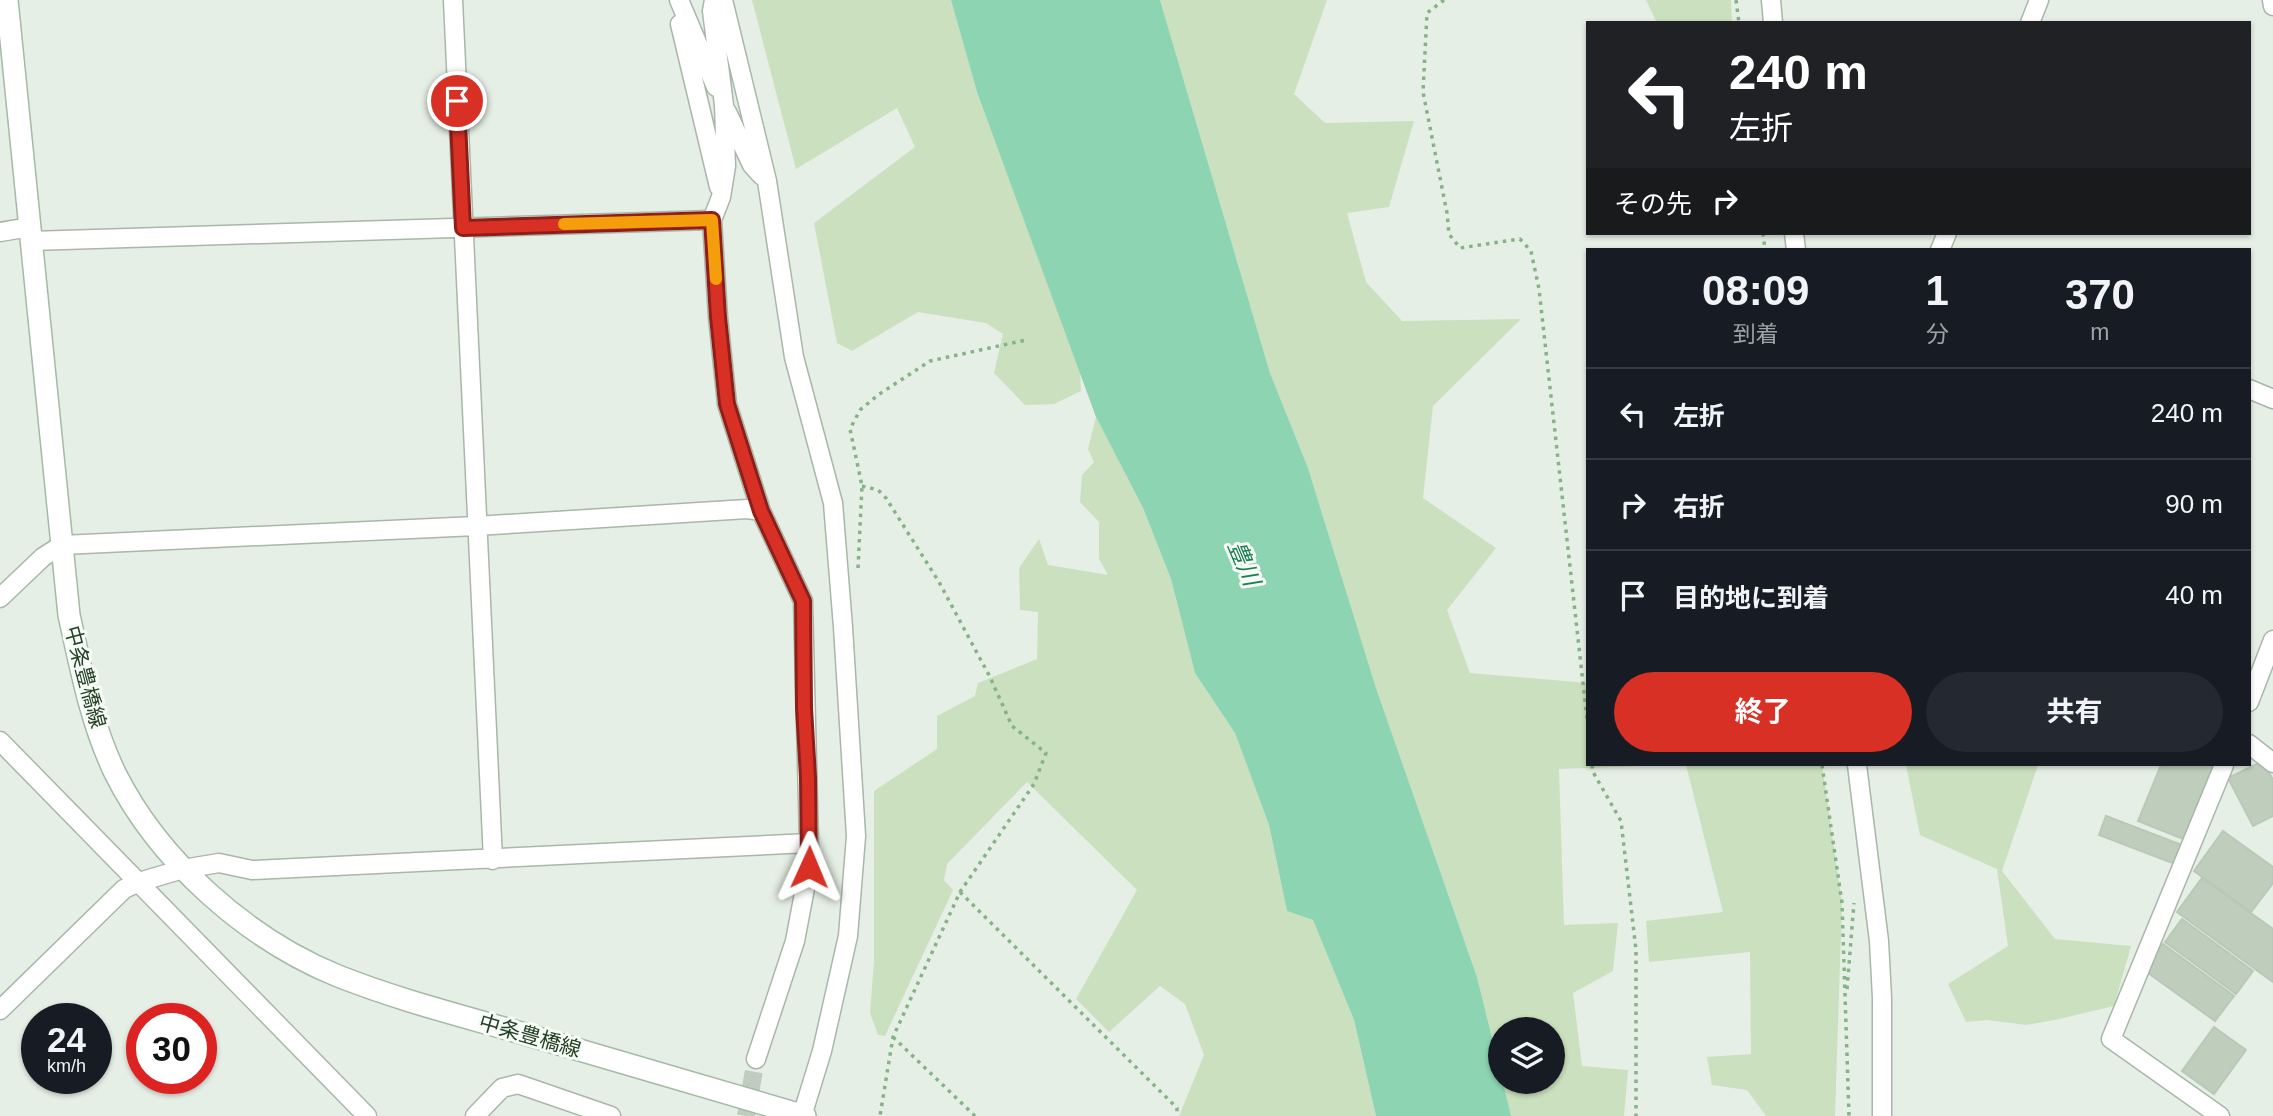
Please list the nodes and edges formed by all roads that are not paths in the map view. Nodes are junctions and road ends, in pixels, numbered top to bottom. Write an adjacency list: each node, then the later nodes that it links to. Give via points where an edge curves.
1 (7, 0): 18 (main road, 中条豊橋線)
2 (453, 0): 16 (street)
3 (676, 0): 12 (street); 14 (street)
4 (714, 0): 12 (street)
5 (723, 0): 13 (street)
6 (1771, 0): 10 (street)
7 (2039, 0): 11 (street)
8 (2272, 0): 9 (street)
9 (2273, 6)
10 (1773, 21)
11 (2031, 21)
12 (724, 105): 13 (street, via 752,165); 14 (street, via 726,166)
13 (767, 181): 41 (street, via 793,356 832,503 856,836 848,936)
14 (721, 197): 15 (street)
15 (712, 220): 16 (street); 21 (street, via 727,404)
16 (463, 228): 18 (street); 22 (street)
17 (0, 232): 18 (street)
18 (31, 234): 23 (main road, 中条豊橋線)
19 (2251, 390): 20 (street)
20 (2273, 399)
21 (761, 511): 22 (street); 32 (street, via 803,601)
22 (476, 526): 23 (street); 33 (street)
23 (62, 545): 24 (street); 34 (main road, 中条豊橋線, via 69,615 90,712 115,773 148,826)
24 (0, 598)
25 (2273, 640): 26 (street)
26 (2251, 697)
27 (0, 741): 35 (street)
28 (2251, 746): 29 (street)
29 (2273, 763)
30 (1857, 766): 42 (street, via 1879,941)
31 (2224, 766): 43 (street, via 2111,1039)
32 (809, 843): 33 (street); 37 (street, via 809,867 794,941)
33 (492, 860): 34 (street, via 252,870 219,863)
34 (183, 869): 35 (street); 41 (main road, 中条豊橋線, via 232,913 281,947 337,975)
35 (139, 882): 36 (street, via 124,889); 38 (street)
36 (0, 1010)
37 (756, 1059)
38 (367, 1116)
39 (475, 1116): 40 (street, via 502,1088 518,1084)
40 (611, 1116)
41 (803, 1116)
42 (1882, 1116)
43 (2220, 1116)

